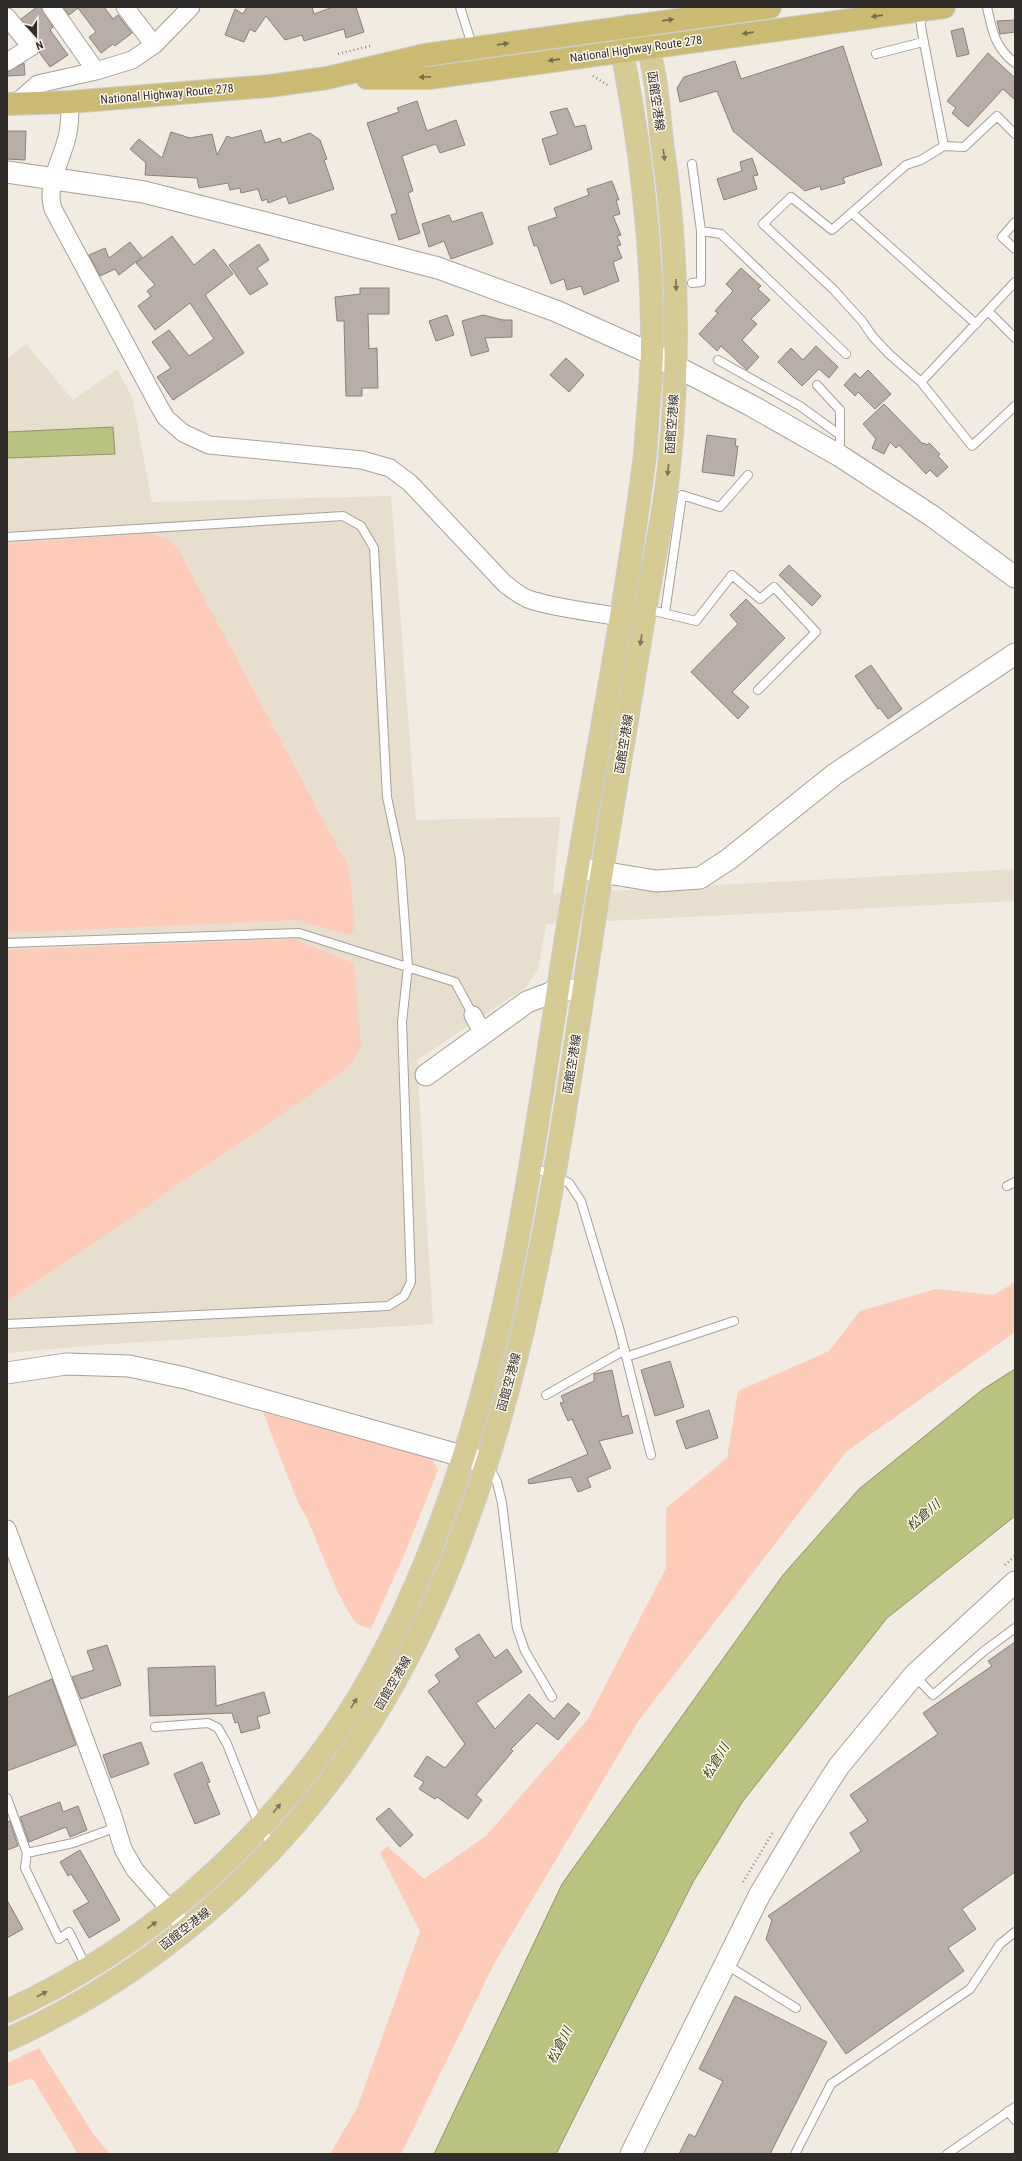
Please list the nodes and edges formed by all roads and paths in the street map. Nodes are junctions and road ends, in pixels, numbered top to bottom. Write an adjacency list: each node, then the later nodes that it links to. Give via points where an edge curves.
1 (51, 7): 21 (street)
2 (125, 7): 12 (street)
3 (191, 7): 12 (street)
4 (460, 7): 15 (lane)
5 (770, 7): 10 (highway, National Highway Route 278, one-way to 5)
6 (944, 7): 8 (highway, National Highway Route 278)
7 (987, 7): 20 (lane, via 994,38)
8 (920, 10): 11 (lane); 14 (highway, National Highway Route 278, one-way to 14)
9 (7, 17): 19 (street, via 30,47)
10 (630, 26): 14 (main road); 15 (highway, National Highway Route 278, one-way to 10); 16 (main road, 函館空港線)
11 (923, 42): 18 (lane); 26 (lane)
12 (154, 44): 21 (street, via 132,60)
13 (371, 46): 17 (path)
14 (648, 47): 16 (highway, National Highway Route 278); 42 (main road, 函館空港線, one-way to 42, via 666,166 673,236)
15 (473, 48): 22 (highway, National Highway Route 278, via 425,55)
16 (622, 51): 22 (highway, National Highway Route 278, one-way to 22, via 429,78); 39 (main road, 函館空港線, via 644,202 651,290)
17 (336, 54)
18 (876, 54)
19 (7, 62)
20 (1015, 64)
21 (96, 71): 24 (street, via 38,84)
22 (327, 78): 23 (highway, National Highway Route 278, via 269,86)
23 (70, 102): 24 (highway, National Highway Route 278); 29 (street, via 68,134)
24 (11, 104)
25 (1015, 134): 26 (lane, via 997,116 964,147)
26 (944, 146): 30 (lane, via 921,160 906,165)
27 (692, 164): 32 (lane)
28 (7, 172): 29 (street)
29 (53, 178): 39 (street, via 144,192 438,268 556,311); 51 (street, via 50,201 53,209 160,408 166,418 183,433 209,445 362,460 390,468 410,483 505,584 528,599)
30 (852, 212): 37 (lane); 43 (lane, via 832,230 791,196 763,224 833,289 862,321 873,338)
31 (1015, 222): 33 (lane, via 1002,237)
32 (701, 231): 35 (lane, via 701,282); 40 (lane, via 721,234)
33 (1015, 249)
34 (1015, 282): 36 (lane)
35 (692, 283)
36 (988, 311): 37 (lane); 38 (lane)
37 (976, 324): 43 (lane)
38 (1015, 338)
39 (652, 354): 42 (street); 51 (main road, 函館空港線)
40 (846, 354)
41 (718, 360): 46 (lane, via 800,406)
42 (676, 367): 47 (street); 51 (main road, 函館空港線, one-way to 51, via 668,473)
43 (921, 382): 45 (lane, via 972,446)
44 (817, 385): 46 (lane, via 840,410)
45 (1015, 406)
46 (840, 435): 47 (lane)
47 (840, 456): 50 (street, via 932,516)
48 (748, 476): 51 (lane, via 720,507 682,495)
49 (7, 537): 57 (lane, via 343,516 362,526 374,548 387,797 400,858)
50 (1015, 577)
51 (637, 609): 53 (lane, via 696,621 732,575 760,599 774,587 816,632); 54 (main road, 函館空港線); 55 (main road, 函館空港線, one-way to 55)
52 (1015, 654): 55 (street, via 835,774 729,859 700,878 656,881)
53 (758, 690)
54 (577, 868): 55 (street); 58 (main road, 函館空港線)
55 (602, 872): 59 (main road, 函館空港線)
56 (7, 943): 57 (lane, via 299,933)
57 (408, 967): 60 (lane, via 455,982); 68 (lane, via 402,1022 411,1282 404,1296 388,1306)
58 (558, 990): 59 (street); 61 (street, via 527,1002); 63 (main road, 函館空港線)
59 (583, 990): 64 (main road, 函館空港線)
60 (473, 1015): 61 (street)
61 (483, 1034): 62 (street)
62 (426, 1075)
63 (530, 1166): 64 (lane); 73 (main road, 函館空港線, via 501,1315)
64 (553, 1174): 69 (lane, via 569,1183 581,1201); 74 (main road, 函館空港線, via 524,1325 510,1385)
65 (1015, 1182): 66 (lane)
66 (1007, 1186)
67 (734, 1321): 69 (lane)
68 (7, 1324)
69 (625, 1354): 71 (lane); 72 (lane)
70 (7, 1373): 73 (street, via 66,1364 129,1366 185,1378)
71 (546, 1395)
72 (651, 1455)
73 (464, 1456): 74 (street); 83 (main road, 函館空港線, one-way to 73, via 336,1732 395,1630 430,1552)
74 (487, 1463): 79 (lane, via 497,1482 502,1503 517,1628 525,1651); 84 (main road, 函館空港線, via 445,1578 395,1683 340,1767 302,1817)
75 (7, 1529): 82 (street)
76 (1015, 1582): 78 (street)
77 (1015, 1628): 78 (lane, via 933,1695)
78 (914, 1675): 89 (street, via 839,1766 806,1816 760,1894)
79 (552, 1697)
80 (155, 1727): 83 (lane, via 208,1723 218,1728 227,1744)
81 (7, 1798): 85 (lane)
82 (117, 1827): 85 (lane, via 73,1843); 86 (street, via 123,1849 135,1870)
83 (260, 1828): 84 (lane); 86 (main road, 函館空港線, via 215,1873)
84 (274, 1848): 87 (main road, 函館空港線, via 217,1904)
85 (26, 1853): 90 (lane, via 25,1868 59,1939 69,1932)
86 (171, 1911): 87 (street); 90 (main road, 函館空港線, one-way to 86)
87 (187, 1929): 93 (main road, 函館空港線, via 93,1995)
88 (1015, 1932): 97 (lane, via 1000,1944 970,1989 831,2084)
89 (725, 1964): 91 (lane); 96 (street)
90 (87, 1969): 92 (main road, 函館空港線, one-way to 90)
91 (796, 2008)
92 (7, 2011)
93 (7, 2040)
94 (1012, 2109): 95 (lane); 98 (lane)
95 (1015, 2120)
96 (631, 2154)
97 (795, 2154)
98 (947, 2154)

